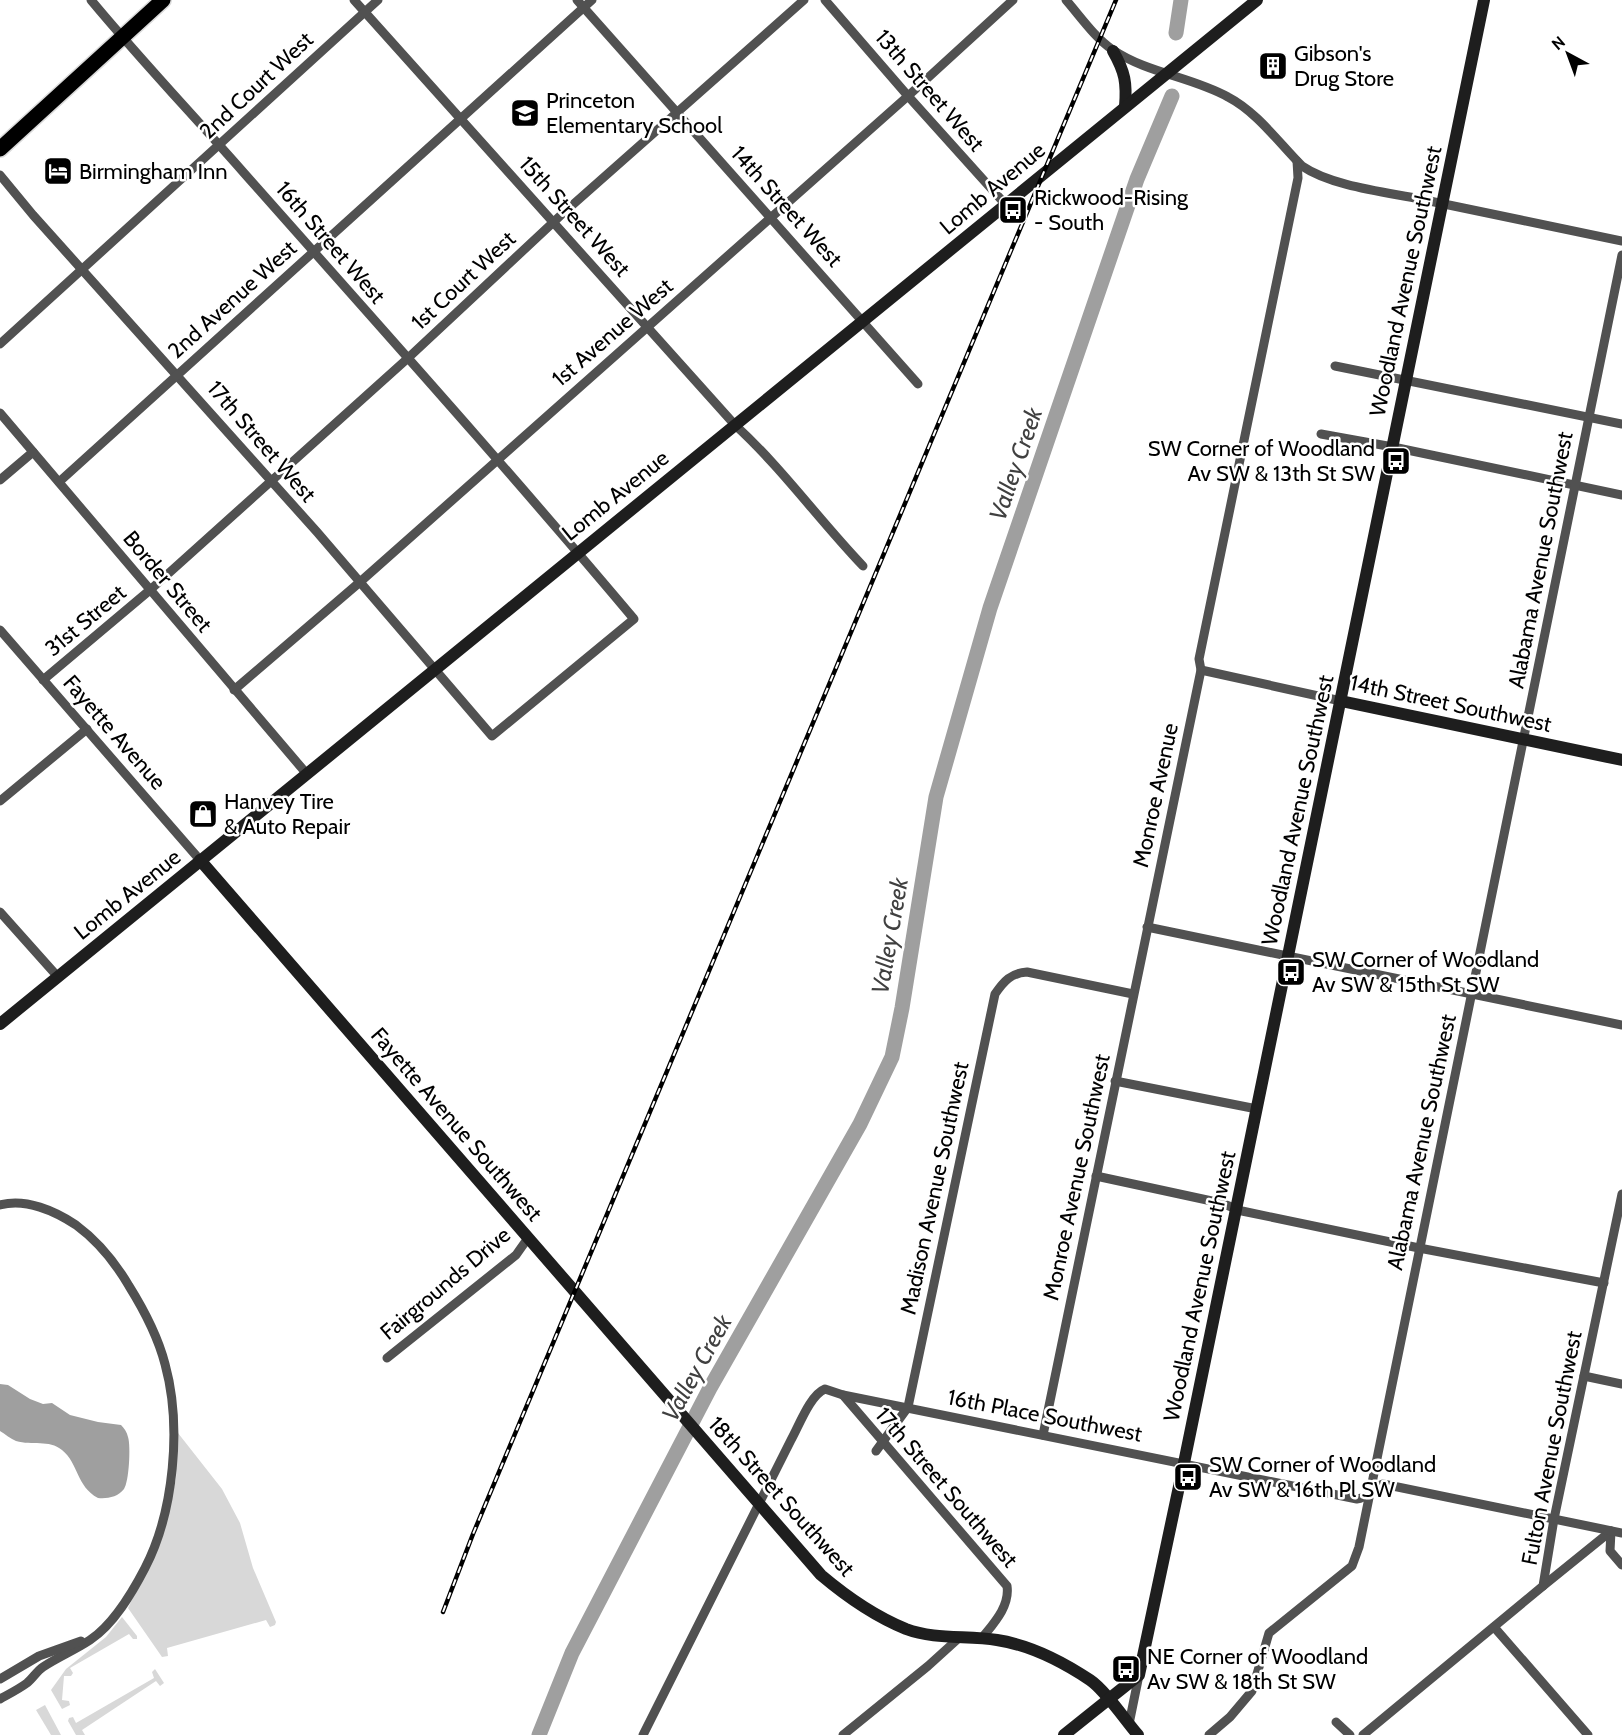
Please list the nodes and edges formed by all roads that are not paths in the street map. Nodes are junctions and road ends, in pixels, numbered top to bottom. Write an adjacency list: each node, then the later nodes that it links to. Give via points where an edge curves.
1 (91, 0): 14 (street, 16th Street West)
2 (164, 0): 14 (main road)
3 (354, 0): 13 (street, 15th Street West)
4 (378, 0): 13 (street, 2nd Court West)
5 (592, 0): 12 (street, 2nd Avenue West)
6 (804, 0): 19 (street, 1st Court West)
7 (825, 0): 17 (street, 13th Street West)
8 (1013, 0): 17 (street, 1st Avenue West)
9 (1066, 0): 15 (street)
10 (1257, 0): 16 (street, Lomb Avenue)
11 (1484, 0): 25 (street, Woodland Avenue Southwest)
12 (581, 4): 19 (street, 14th Street West); 20 (street, 2nd Avenue West)
13 (365, 12): 20 (street, 15th Street West); 21 (street, 2nd Court West)
14 (122, 37): 21 (street, 16th Street West); 22 (main road)
15 (1113, 51): 16 (street); 18 (street, via 1126,79)
16 (1165, 74): 18 (street, Lomb Avenue); 23 (street, via 1230,97)
17 (908, 96): 26 (street, 13th Street West); 27 (street, 1st Avenue West)
18 (1125, 107): 26 (street, Lomb Avenue)
19 (677, 111): 27 (street, 14th Street West); 28 (street, 1st Court West)
20 (460, 118): 28 (street, 15th Street West); 30 (street, 2nd Avenue West)
21 (220, 145): 30 (street, 16th Street West); 32 (street, 2nd Court West)
22 (0, 149)
23 (1297, 161): 25 (street, via 1326,179); 60 (street, via 1298,178 1199,659)
24 (0, 175): 32 (street, 17th Street West)
25 (1442, 203): 29 (street); 39 (street, Woodland Avenue Southwest)
26 (1006, 205): 33 (street, Lomb Avenue)
27 (771, 218): 33 (street, 14th Street West); 34 (street, 1st Avenue West)
28 (555, 222): 34 (street, 15th Street West); 36 (street, 1st Court West)
29 (1622, 241)
30 (314, 252): 36 (street, 16th Street West); 38 (street, 2nd Avenue West)
31 (1622, 255): 42 (street, Alabama Avenue Southwest)
32 (84, 269): 35 (street, 2nd Court West); 38 (street, 17th Street West)
33 (863, 321): 40 (street, 14th Street West); 44 (street, Lomb Avenue)
34 (647, 326): 44 (street, 15th Street West); 48 (street, 1st Avenue West)
35 (0, 344)
36 (407, 359): 48 (street, 16th Street West); 50 (street, 1st Court West)
37 (1335, 366): 39 (street)
38 (178, 375): 50 (street, 17th Street West); 51 (street, 2nd Avenue West)
39 (1405, 381): 42 (street); 46 (street, Woodland Avenue Southwest)
40 (918, 384)
41 (0, 413): 47 (street, Border Street)
42 (1588, 417): 43 (street); 52 (street, Alabama Avenue Southwest)
43 (1622, 424)
44 (735, 425): 54 (street, Lomb Avenue); 55 (street, 15th Street West)
45 (1321, 434): 46 (street)
46 (1393, 447): 52 (street); 63 (street, Woodland Avenue Southwest)
47 (33, 452): 49 (street); 51 (street, Border Street)
48 (496, 460): 54 (street, 16th Street West); 56 (street, 1st Avenue West)
49 (0, 480)
50 (271, 481): 56 (street, 17th Street West); 57 (street, 1st Court West)
51 (58, 482): 57 (street, Border Street)
52 (1574, 485): 53 (street); 66 (street, Alabama Avenue Southwest)
53 (1622, 495)
54 (578, 553): 59 (street, Lomb Avenue); 65 (street, 16th Street West, via 634,619)
55 (863, 566)
56 (360, 582): 59 (street, 17th Street West); 62 (street, 1st Avenue West)
57 (150, 590): 61 (street, 31st Street); 62 (street, Border Street)
58 (0, 630): 61 (street, Fayette Avenue)
59 (435, 669): 65 (street, 17th Street West); 68 (street, Lomb Avenue)
60 (1201, 670): 63 (street, 14th Street Southwest); 72 (street, Monroe Avenue)
61 (43, 680): 64 (street, Fayette Avenue)
62 (234, 690): 68 (street, Border Street)
63 (1341, 701): 66 (street, 14th Street Southwest); 73 (street, Woodland Avenue Southwest)
64 (87, 729): 69 (street); 70 (street, Fayette Avenue)
65 (492, 736)
66 (1524, 739): 67 (street, 14th Street Southwest); 76 (street, Alabama Avenue Southwest)
67 (1622, 760)
68 (306, 773): 70 (street, Lomb Avenue)
69 (0, 801)
70 (200, 860): 74 (street, Lomb Avenue); 85 (street, Fayette Avenue Southwest)
71 (0, 912): 74 (street)
72 (1147, 927): 73 (street); 75 (street, Monroe Avenue Southwest)
73 (1288, 957): 76 (street); 80 (street, Woodland Avenue Southwest)
74 (58, 977): 77 (street, Lomb Avenue)
75 (1133, 994): 79 (street, Monroe Avenue Southwest); 93 (street, Madison Avenue Southwest, via 1027,972 1005,980 995,994)
76 (1471, 994): 78 (street); 87 (street, Alabama Avenue Southwest)
77 (0, 1024)
78 (1622, 1025)
79 (1115, 1081): 80 (street); 81 (street, Monroe Avenue Southwest)
80 (1257, 1109): 84 (street, Woodland Avenue Southwest)
81 (1096, 1176): 84 (street); 95 (street, Monroe Avenue Southwest)
82 (1622, 1194): 86 (street, Fulton Avenue Southwest)
83 (0, 1205): 108 (street, via 39,1206 94,1238 117,1266 144,1311 165,1364 172,1406 173,1449 159,1534 145,1568 122,1605)
84 (1236, 1208): 87 (street); 98 (street, Woodland Avenue Southwest)
85 (528, 1238): 89 (street, Fairgrounds Drive, via 516,1255); 94 (street, Fayette Avenue Southwest)
86 (1617, 1239): 88 (street, Fulton Avenue Southwest)
87 (1419, 1248): 88 (street); 99 (street, Alabama Avenue Southwest)
88 (1604, 1283): 90 (street, Fulton Avenue Southwest)
89 (387, 1358)
90 (1584, 1376): 91 (street); 101 (street, Fulton Avenue Southwest)
91 (1622, 1384)
92 (843, 1395): 93 (street, 16th Place Southwest); 96 (street, 17th Street Southwest); 100 (street, via 825,1389 813,1398)
93 (908, 1407): 95 (street, 16th Place Southwest); 96 (street)
94 (680, 1415): 100 (street, 18th Street Southwest)
95 (1042, 1435): 98 (street, 16th Place Southwest)
96 (884, 1442): 97 (street); 109 (street, 17th Street Southwest, via 1007,1586 1004,1608)
97 (876, 1451)
98 (1184, 1463): 99 (street, 16th Place Southwest, via 1357,1499); 110 (street, Woodland Avenue Southwest)
99 (1370, 1493): 101 (street, 16th Place Southwest, via 1383,1484); 120 (street, Alabama Avenue Southwest, via 1352,1566 1269,1634 1252,1690)
100 (759, 1505): 107 (street, 18th Street Southwest, via 821,1575 854,1602 907,1629); 116 (street)
101 (1554, 1519): 102 (street, 16th Place Southwest); 105 (street, Fulton Avenue Southwest)
102 (1611, 1531): 103 (street, 16th Place Southwest); 104 (street, via 1610,1551); 105 (street)
103 (1622, 1533)
104 (1622, 1566)
105 (1543, 1586): 106 (street, Fulton Avenue Southwest)
106 (1494, 1627): 122 (street, Fulton Avenue Southwest); 123 (street)
107 (960, 1636): 109 (street, 18th Street Southwest); 117 (street)
108 (92, 1638): 111 (street, via 39,1656); 112 (street, via 41,1668 29,1682)
109 (982, 1638): 113 (street, 18th Street Southwest, via 1052,1658 1092,1681)
110 (1139, 1675): 113 (street); 115 (street)
111 (0, 1679)
112 (0, 1699)
113 (1108, 1699): 115 (street, 18th Street Southwest); 118 (street)
114 (1336, 1722): 121 (street)
115 (1129, 1725): 119 (street, 18th Street Southwest)
116 (643, 1735)
117 (843, 1735)
118 (1064, 1735)
119 (1138, 1735)
120 (1209, 1735)
121 (1350, 1735)
122 (1363, 1735)
123 (1588, 1735)

